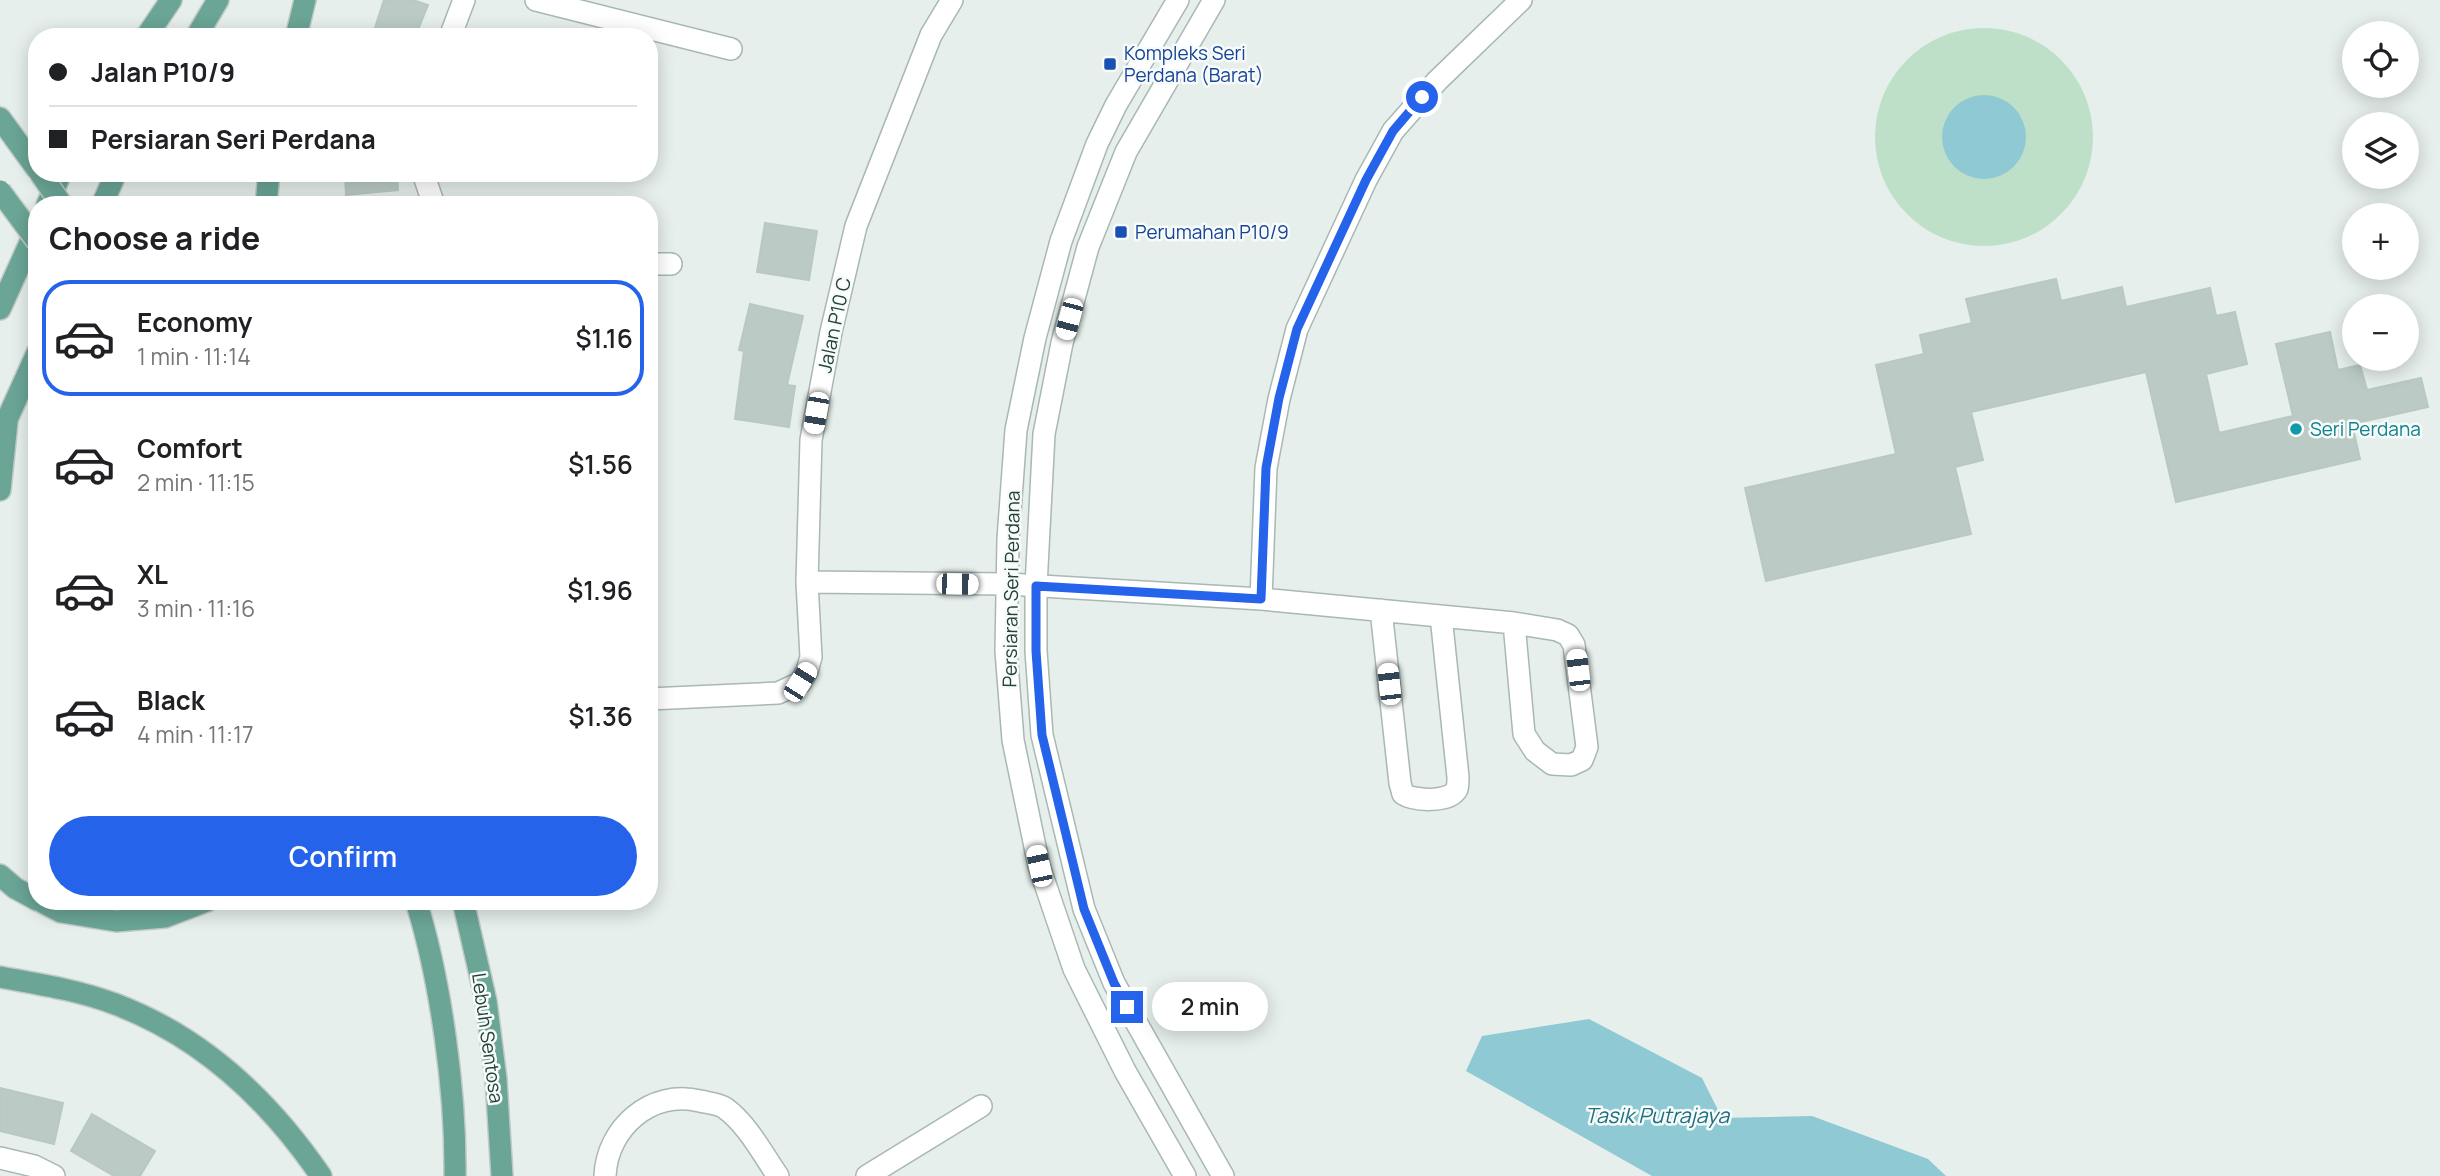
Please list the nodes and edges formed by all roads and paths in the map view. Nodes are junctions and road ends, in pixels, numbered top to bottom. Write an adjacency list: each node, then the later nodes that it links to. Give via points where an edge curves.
1 (171, 0): 10 (main road)
2 (218, 0): 11 (main road)
3 (305, 0): 12 (main road)
4 (464, 0): 13 (street)
5 (536, 0): 14 (street)
6 (952, 0): 28 (street, Jalan P10 C, via 931,35 856,226 811,440)
7 (1178, 0): 29 (street, Persiaran Seri Perdana, via 1111,114 1061,241 1016,430)
8 (1214, 0): 30 (street, Persiaran Seri Perdana, via 1126,152 1088,247 1062,343 1045,434)
9 (1521, 0): 31 (street, via 1393,131 1297,329 1266,468)
10 (152, 28)
11 (201, 28)
12 (298, 28)
13 (453, 28)
14 (647, 28)
15 (658, 31): 16 (street)
16 (731, 49)
17 (0, 118): 18 (main road)
18 (28, 157)
19 (0, 191): 20 (main road, bridge)
20 (28, 229)
21 (28, 247): 24 (main road)
22 (658, 264): 23 (street)
23 (671, 264)
24 (0, 309)
25 (28, 373): 26 (main road)
26 (4, 427): 27 (main road)
27 (0, 490)
28 (807, 582): 29 (street); 35 (street, Jalan P10 C, via 811,657 800,682 778,692)
29 (1007, 584): 30 (street); 52 (street, Persiaran Seri Perdana, via 1006,651 1013,740 1039,866 1074,969)
30 (1036, 586): 31 (street); 53 (street, Persiaran Seri Perdana, via 1042,735 1084,909 1114,983)
31 (1261, 599): 32 (street)
32 (1381, 610): 33 (street); 33 (street, via 1400,783 1403,794 1412,800 1448,797 1457,790)
33 (1441, 616): 34 (street)
34 (1514, 623): 34 (street, via 1557,630 1568,635 1574,645 1587,747 1582,760 1552,764 1535,751 1524,734)
35 (658, 699)
36 (0, 875): 37 (main road)
37 (28, 895)
38 (57, 910): 39 (main road, via 116,921 165,917)
39 (183, 910)
40 (419, 910): 47 (main road, via 440,1008)
41 (465, 910): 48 (main road, Lebuh Sentosa, via 486,1001)
42 (0, 977): 46 (main road, via 115,1004 173,1032 218,1062 264,1103)
43 (981, 1106): 51 (street)
44 (0, 1158): 45 (street)
45 (54, 1176)
46 (321, 1176)
47 (455, 1176)
48 (502, 1176)
49 (605, 1176): 50 (street, via 606,1158 623,1125 654,1102 692,1099 723,1107 745,1127)
50 (778, 1176)
51 (867, 1176)
52 (1185, 1176)
53 (1223, 1176)

